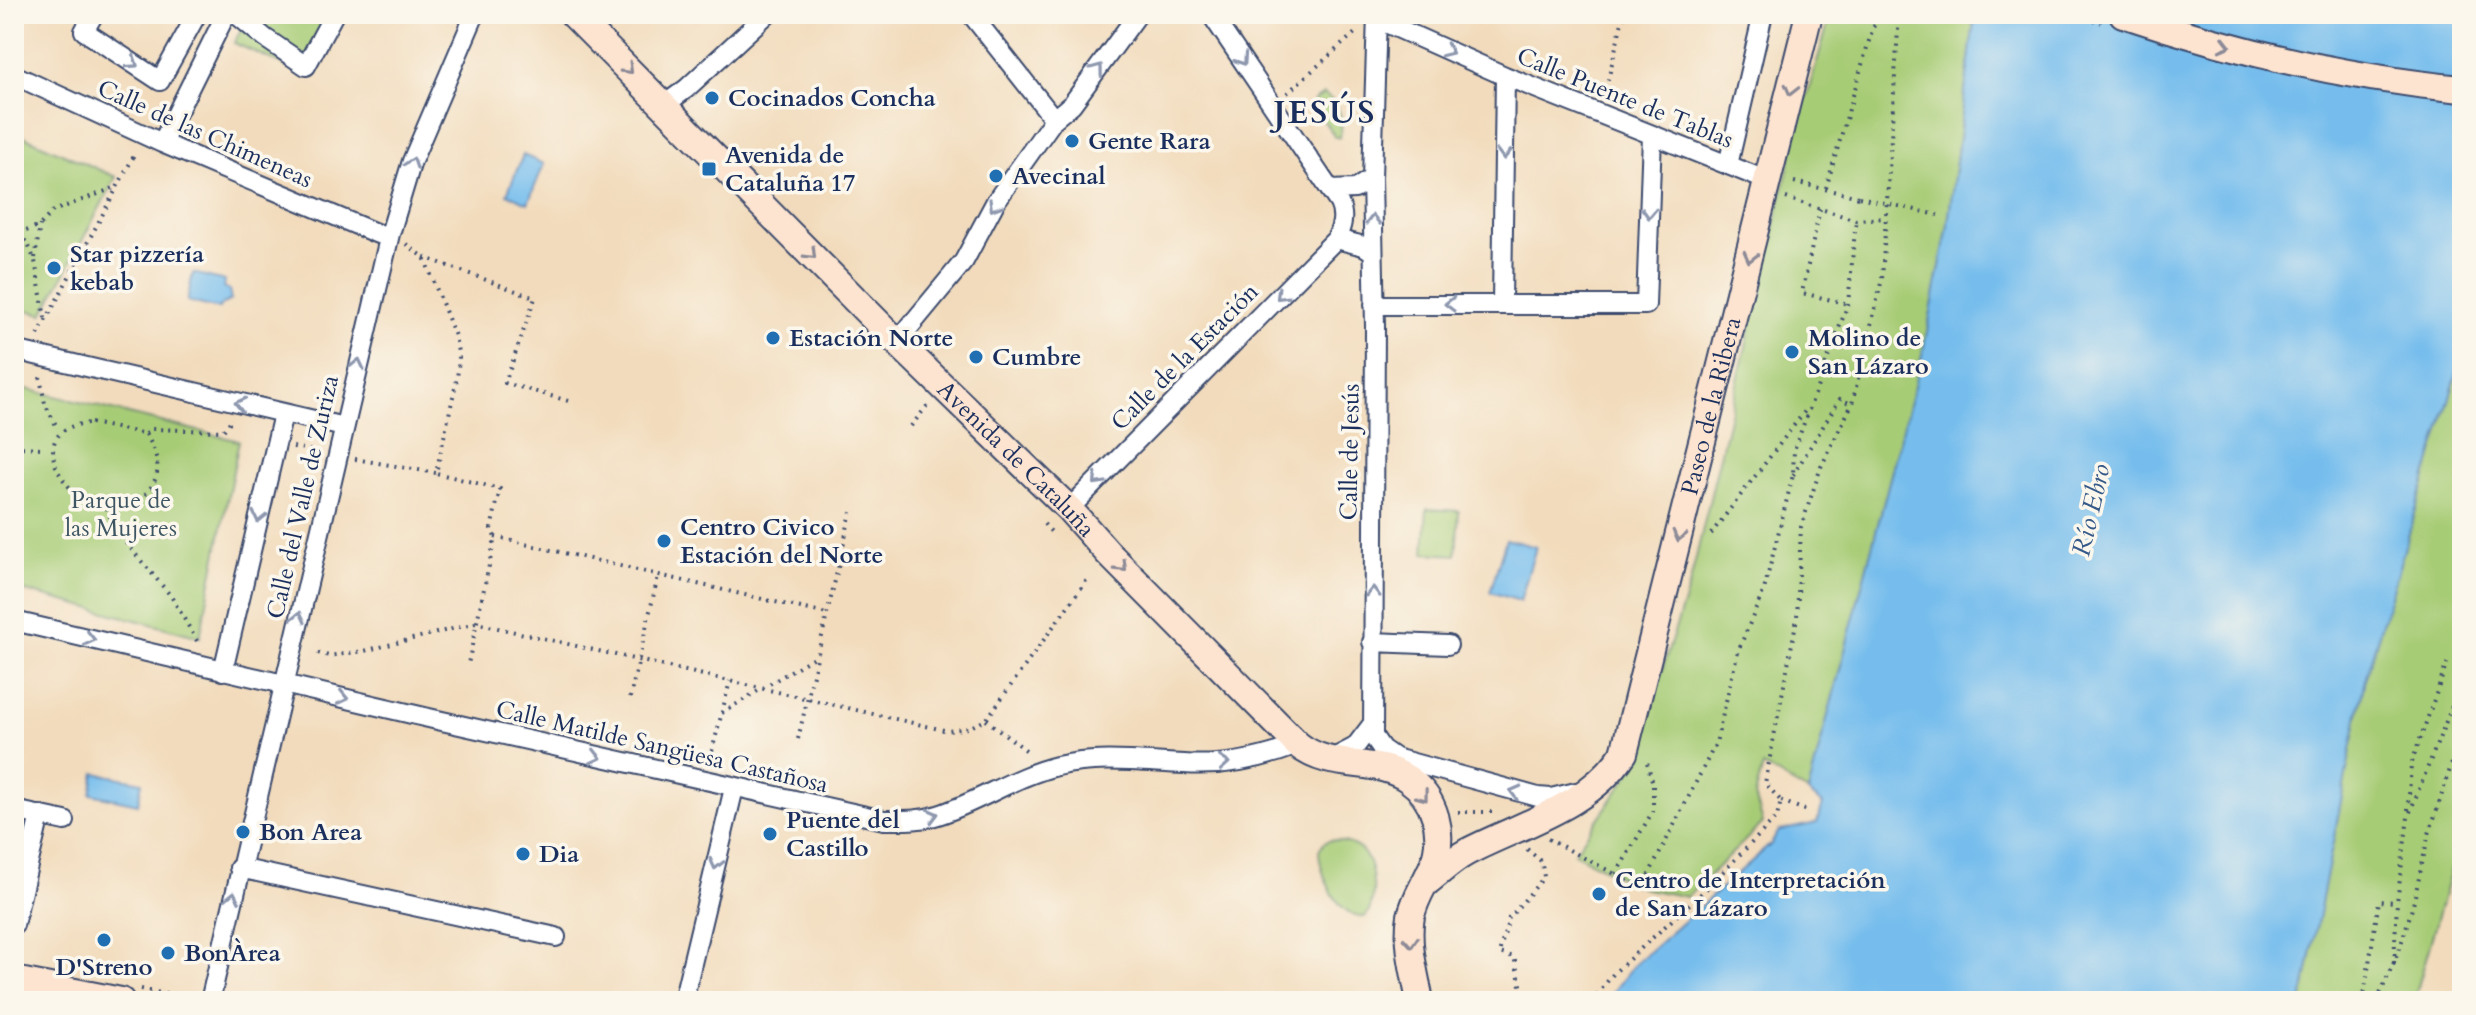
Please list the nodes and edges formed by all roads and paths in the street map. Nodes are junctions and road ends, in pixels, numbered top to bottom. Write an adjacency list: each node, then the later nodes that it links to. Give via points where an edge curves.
1 (94, 14): 2 (street, one-way to 2, via 84,31 160,81)
2 (197, 14)
3 (226, 14): 27 (street)
4 (236, 14): 5 (street, via 306,66)
5 (334, 14)
6 (475, 14): 62 (street, Calle del Valle de Zuriza, one-way to 6, via 412,161)
7 (573, 14): 23 (main road, Avenida de Cataluña, one-way to 23)
8 (767, 14): 23 (street)
9 (971, 14): 25 (street)
10 (1138, 14): 25 (street, one-way to 10, via 1072,104)
11 (1211, 14): 22 (street, one-way to 22)
12 (1624, 14): 24 (path)
13 (1763, 14): 28 (street)
14 (1809, 14): 31 (main road, Paseo de la Ribera, one-way to 31)
15 (1886, 14): 32 (path, via 1873,27)
16 (1899, 14): 36 (path)
17 (2123, 14): 21 (main road, one-way to 21, via 2282,60)
18 (1372, 20): 20 (street, Calle Puente de Tablas, one-way to 20); 22 (path); 29 (street, Calle de Jesús)
19 (14, 75): 27 (street, Calle de las Chimeneas)
20 (1505, 76): 24 (street, Calle Puente de Tablas); 47 (street, one-way to 47)
21 (2462, 89)
22 (1278, 101): 33 (street)
23 (664, 105): 51 (main road, Avenida de Cataluña, one-way to 51)
24 (1599, 114): 26 (street, Calle Puente de Tablas)
25 (1054, 119): 51 (street, one-way to 51, via 996,201 964,261)
26 (1652, 135): 28 (street, Calle Puente de Tablas); 47 (street, one-way to 47, via 1646,305)
27 (154, 139): 30 (path); 41 (street, Calle de las Chimeneas)
28 (1728, 165): 31 (street, Calle Puente de Tablas)
29 (1372, 178): 33 (street, via 1355,189); 44 (street, Calle de Jesús, one-way to 29)
30 (116, 187): 38 (path, via 53,211); 50 (path)
31 (1782, 187): 32 (path); 34 (path); 110 (main road, Paseo de la Ribera, one-way to 110, via 1624,753)
32 (1826, 188): 35 (path, bridge)
33 (1330, 190): 42 (street, via 1342,216)
34 (1820, 209): 37 (path); 48 (path, via 1802,293)
35 (1938, 215)
36 (1884, 218): 37 (path); 57 (path, via 1882,279)
37 (1856, 220): 48 (path)
38 (40, 225): 40 (path); 46 (path)
39 (14, 228): 40 (path)
40 (19, 234): 46 (path)
41 (378, 234)
42 (1336, 239): 44 (street); 74 (street, Calle de la Estación, one-way to 74)
43 (401, 240): 45 (path)
44 (1373, 252): 49 (street, Calle de Jesús)
45 (424, 257): 55 (path, via 535,298 505,383); 70 (path, via 459,358)
46 (35, 261): 50 (path)
47 (1502, 303): 49 (street, one-way to 49)
48 (1848, 304): 56 (path)
49 (1374, 305): 86 (street, Calle de Jesús, one-way to 49)
50 (45, 320): 52 (path)
51 (897, 342): 74 (main road, Avenida de Cataluña)
52 (33, 344)
53 (14, 350): 58 (street, one-way to 53)
54 (40, 377): 63 (path, via 45,404)
55 (572, 402)
56 (1812, 402): 71 (path, via 1794,450); 78 (path)
57 (1852, 404): 71 (path, via 1840,399); 112 (path, via 1821,467 1801,527 1797,618 1765,783)
58 (243, 405): 60 (street); 64 (path, via 223,431 152,429)
59 (927, 406): 61 (path)
60 (283, 414): 62 (street); 65 (street)
61 (911, 426)
62 (344, 427): 68 (street, Calle del Valle de Zuriza)
63 (58, 429): 64 (path, via 91,423); 67 (path)
64 (146, 434): 73 (path, via 159,469 156,482 142,498)
65 (276, 444): 68 (path); 93 (street, one-way to 93)
66 (14, 447): 67 (path)
67 (44, 448): 69 (path)
68 (337, 455): 70 (path); 96 (street, Calle del Valle de Zuriza, one-way to 68)
69 (45, 457)
70 (436, 473): 79 (path, via 500,489 491,529)
71 (1793, 475): 123 (path, via 1764,590 1738,651 1716,743 1642,888)
72 (55, 480): 73 (path, via 87,504)
73 (107, 508): 85 (path, via 115,530 171,596)
74 (1069, 509): 105 (main road, Avenida de Cataluña, one-way to 105)
75 (851, 512): 82 (path)
76 (1044, 524): 77 (path)
77 (1053, 534)
78 (1711, 534)
79 (495, 537): 80 (path); 84 (path)
80 (658, 576): 82 (path); 90 (path)
81 (1089, 577): 101 (path)
82 (827, 614): 89 (path)
83 (14, 621): 93 (street, Calle Matilde Sangüesa Castañosa, one-way to 93)
84 (476, 623): 88 (path, via 364,651); 90 (path); 92 (path)
85 (197, 641)
86 (1372, 642): 87 (street); 102 (street, Calle de Jesús)
87 (1448, 645)
88 (318, 653)
89 (817, 655): 97 (path); 99 (path)
90 (639, 660): 94 (path); 98 (path)
91 (2447, 663): 118 (path, via 2411,765)
92 (468, 664)
93 (223, 671): 96 (street, Calle Matilde Sangüesa Castañosa)
94 (730, 681): 97 (path); 100 (path)
95 (2462, 681): 118 (path)
96 (283, 684): 111 (street, Calle Matilde Sangüesa Castañosa, one-way to 111); 122 (street, Calle del Valle de Zuriza)
97 (762, 689): 99 (path); 100 (path)
98 (630, 698)
99 (807, 700): 101 (path, via 948,731); 104 (path)
100 (722, 713): 108 (path)
101 (986, 720): 106 (path)
102 (1371, 726): 109 (street, via 1355,747); 110 (street, Paseo de la Ribera, one-way to 102, via 1551,798 1503,789 1395,758 1382,749)
103 (2462, 732): 128 (path)
104 (798, 739)
105 (1298, 745): 109 (main road, Avenida de Cataluña); 111 (street, Calle Matilde Sangüesa Castañosa, one-way to 105, via 849,814 912,821 1055,767 1109,760 1237,762)
106 (1027, 751)
107 (1645, 751): 123 (path, via 1653,811)
108 (710, 759)
109 (1328, 761): 124 (main road, Avenida de Cataluña, one-way to 124, via 1401,774 1428,799 1439,841)
110 (1591, 787): 124 (main road, Paseo de la Ribera, via 1544,817 1467,852)
111 (734, 788): 133 (street, one-way to 133)
112 (1781, 801): 114 (path); 136 (path, via 1777,817 1614,973)
113 (14, 810): 117 (street)
114 (1808, 811)
115 (1457, 812): 116 (path)
116 (1498, 812)
117 (40, 815): 119 (street); 126 (street)
118 (2408, 817): 125 (path)
119 (65, 821)
120 (1538, 834): 123 (path)
121 (1527, 849): 135 (path, via 1542,862 1544,877 1509,918 1499,953 1514,957)
122 (239, 868): 127 (street); 132 (street, Calle del Valle de Zuriza, one-way to 122)
123 (1616, 875)
124 (1424, 885): 134 (main road, one-way to 134, via 1409,932)
125 (2397, 902): 128 (path); 137 (path, via 2379,901)
126 (14, 925)
127 (556, 937)
128 (2394, 963): 138 (path)
129 (2462, 978): 139 (path)
130 (14, 980): 131 (main road)
131 (121, 1001)
132 (210, 1001)
133 (683, 1001)
134 (1420, 1001)
135 (1525, 1001)
136 (1592, 1001)
137 (2363, 1001)
138 (2377, 1001)
139 (2456, 1001)

